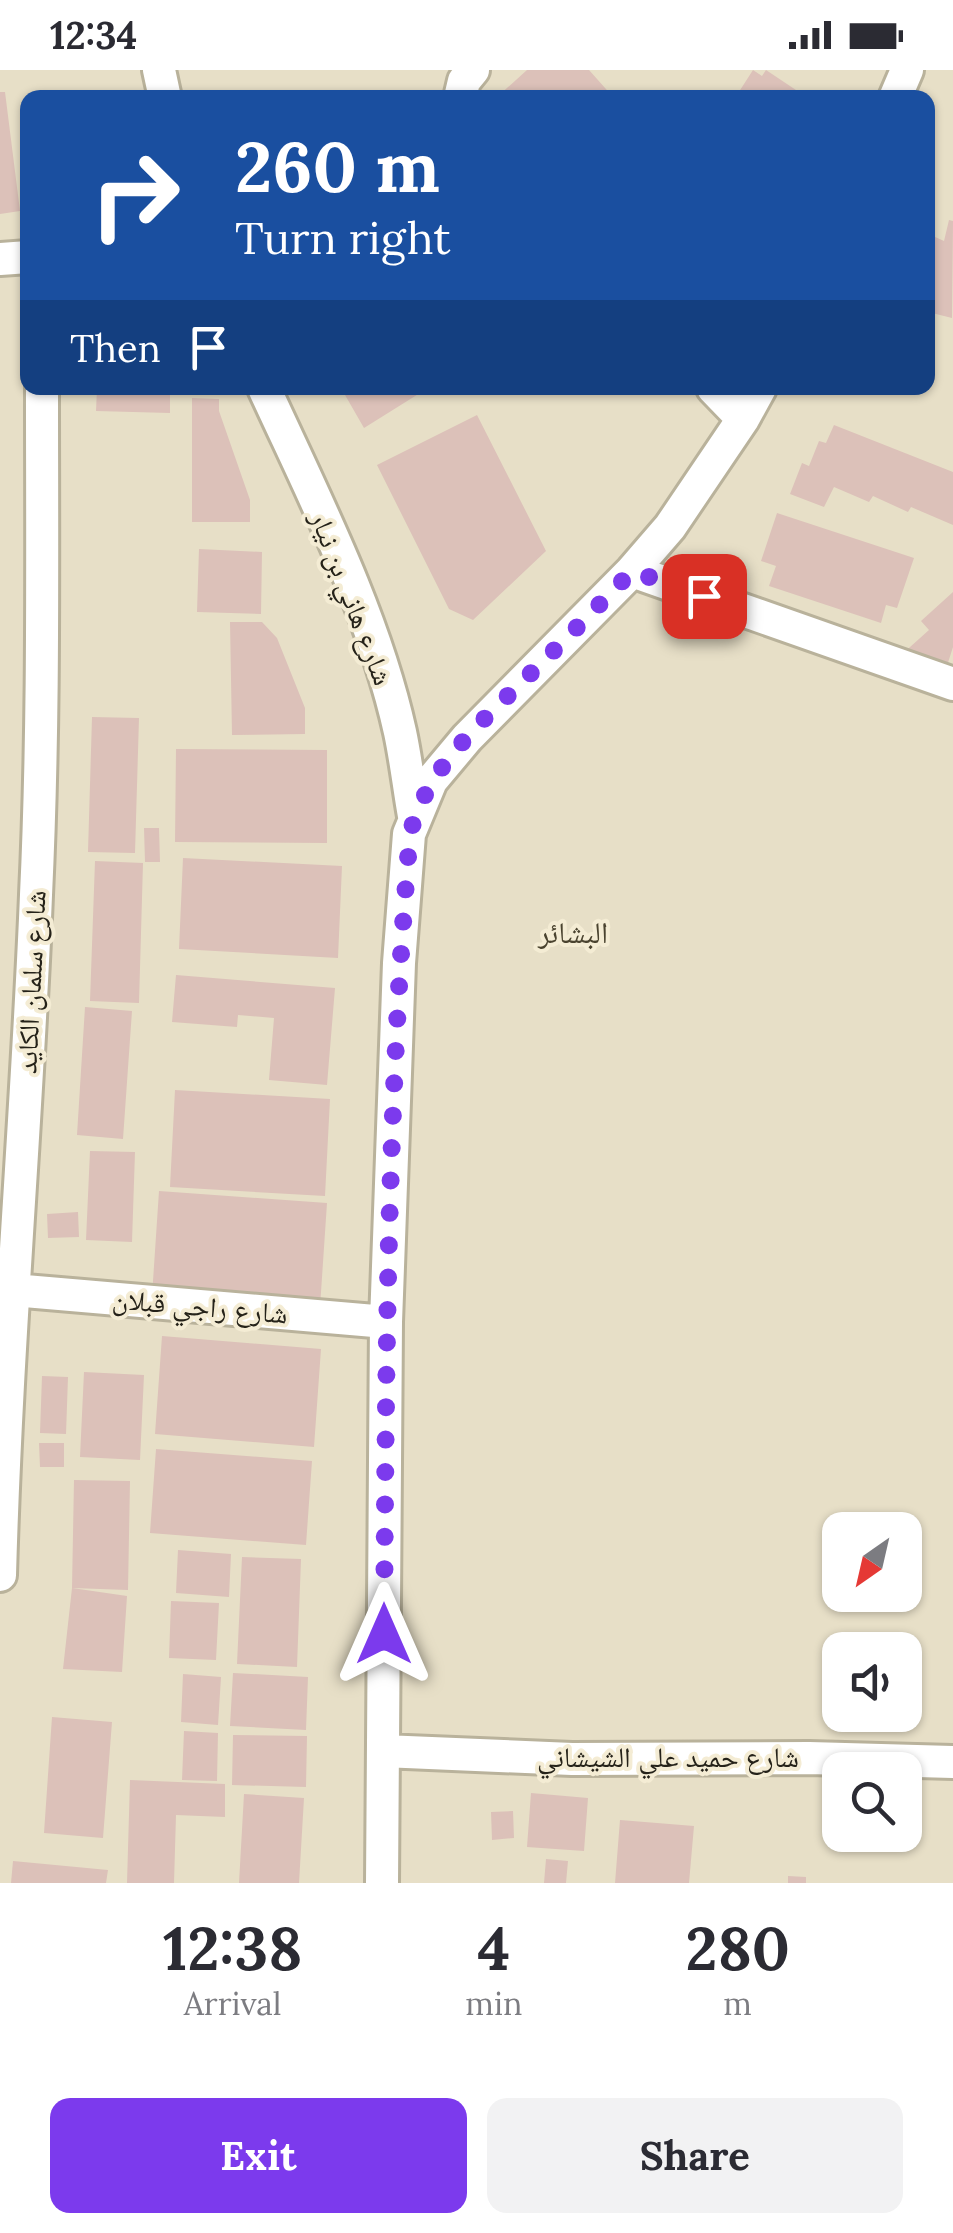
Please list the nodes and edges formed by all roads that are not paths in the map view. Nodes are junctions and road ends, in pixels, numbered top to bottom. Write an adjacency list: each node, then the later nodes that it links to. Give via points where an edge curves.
1 (42, 395): 9 (street, شارع سلمان الكايد, via 36,894)
2 (267, 395): 8 (street, شارع هاني بن نيار, via 371,638 400,730)
3 (720, 395): 5 (street)
4 (756, 395): 5 (street)
5 (743, 419): 6 (street)
6 (632, 571): 7 (street); 8 (street, via 466,738 431,781)
7 (953, 684)
8 (414, 816): 10 (street, via 400,964)
9 (13, 1290): 10 (street, شارع راجي قبلان); 11 (street, شارع سلمان الكايد)
10 (386, 1322): 12 (street)
11 (0, 1575)
12 (383, 1750): 13 (street, شارع حميد علي الشيشاني, via 572,1759); 14 (street)
13 (953, 1762)
14 (382, 1883)

